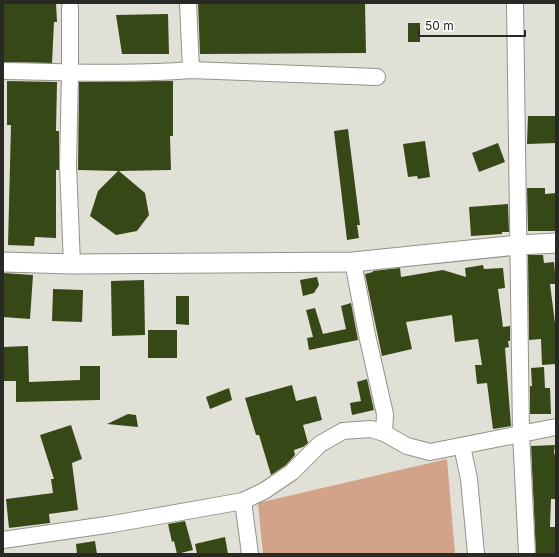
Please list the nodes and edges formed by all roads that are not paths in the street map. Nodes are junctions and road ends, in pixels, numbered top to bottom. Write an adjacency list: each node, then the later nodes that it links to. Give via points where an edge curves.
1 (188, 3): 4 (street)
2 (515, 3): 9 (street)
3 (70, 8): 6 (street)
4 (191, 70): 6 (street); 7 (street)
5 (3, 71): 6 (street)
6 (70, 72): 12 (street, via 68,166)
7 (377, 77)
8 (556, 243): 9 (street)
9 (518, 245): 11 (street); 15 (street)
10 (3, 262): 12 (street)
11 (353, 262): 12 (street); 14 (street, via 385,414)
12 (72, 264)
13 (556, 427): 15 (street)
14 (384, 433): 16 (street, via 407,446 430,452); 17 (street, via 371,429 344,431 320,444 292,472 264,492)
15 (521, 433): 16 (street); 21 (street)
16 (462, 446): 20 (street, via 469,479)
17 (243, 501): 18 (street); 19 (street)
18 (3, 540)
19 (250, 554)
20 (476, 554)
21 (527, 554)

